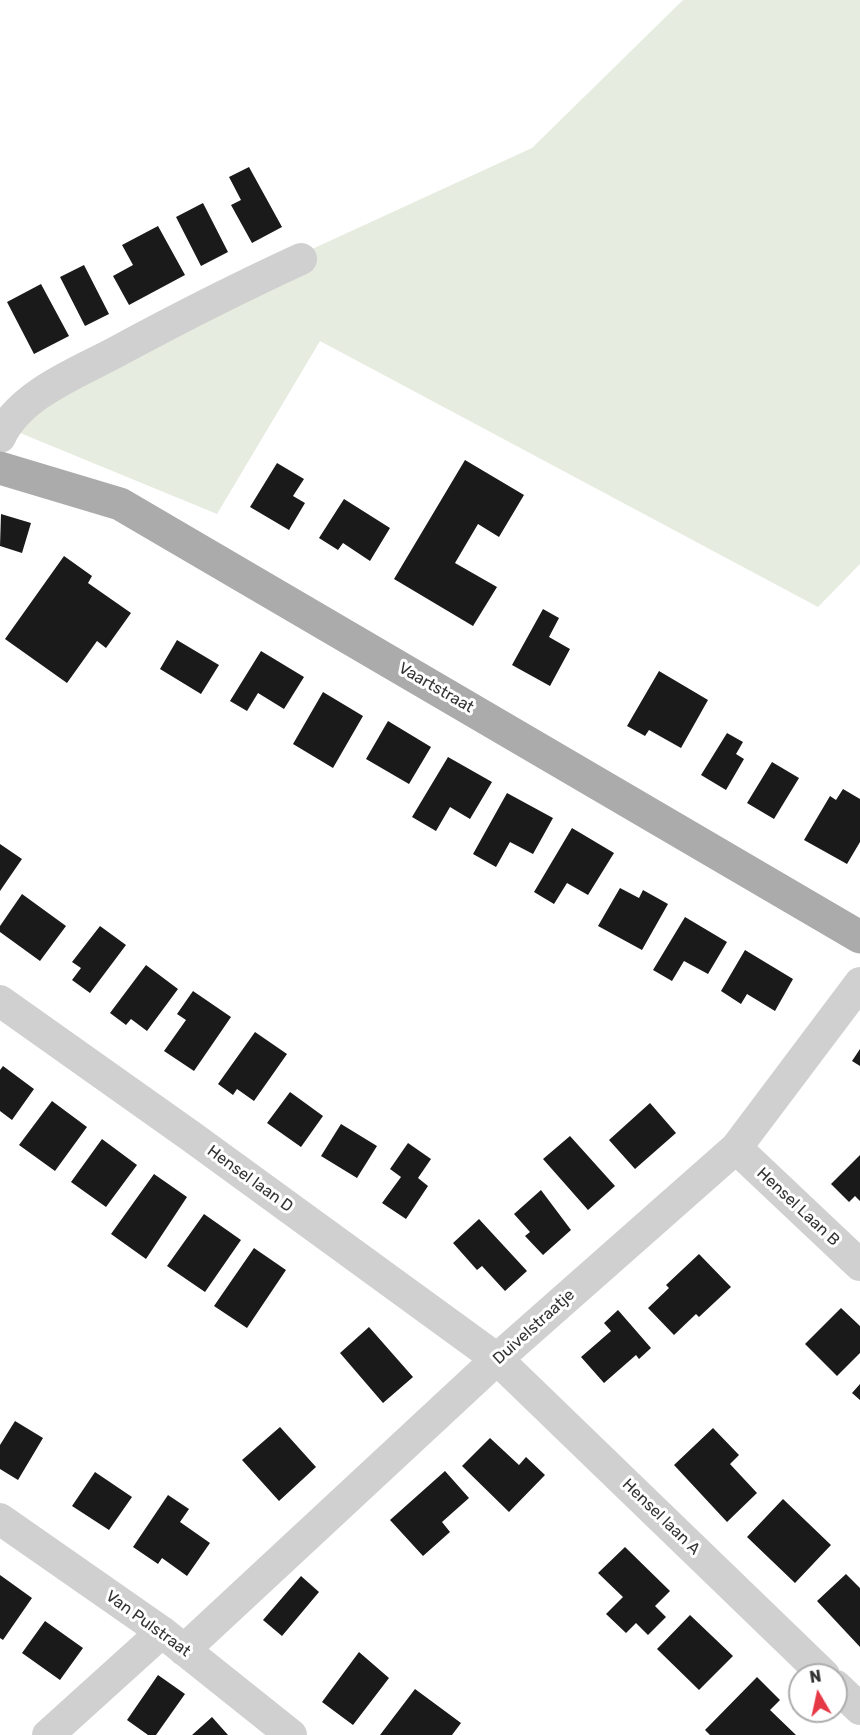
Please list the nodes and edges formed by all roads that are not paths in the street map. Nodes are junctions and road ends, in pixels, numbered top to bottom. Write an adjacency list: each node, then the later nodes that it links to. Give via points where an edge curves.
1 (301, 259): 2 (street, via 199,307 42,393 6,424)
2 (0, 437)
3 (0, 468): 4 (main road, Vaartstraat, via 120,504)
4 (860, 937)
5 (860, 983): 7 (street, Duivelstraatje)
6 (0, 1001): 9 (street, Hensel laan D)
7 (736, 1148): 8 (street, Hensel Laan B); 9 (street, Duivelstraatje)
8 (860, 1266)
9 (497, 1359): 11 (street, Duivelstraatje); 12 (street, Hensel laan A)
10 (0, 1519): 11 (street, Van Pulstraat)
11 (173, 1641): 15 (street, Duivelstraatje); 16 (street, Van Pulstraat)
12 (813, 1663)
13 (848, 1698): 14 (street)
14 (860, 1709)
15 (48, 1735)
16 (291, 1735)

